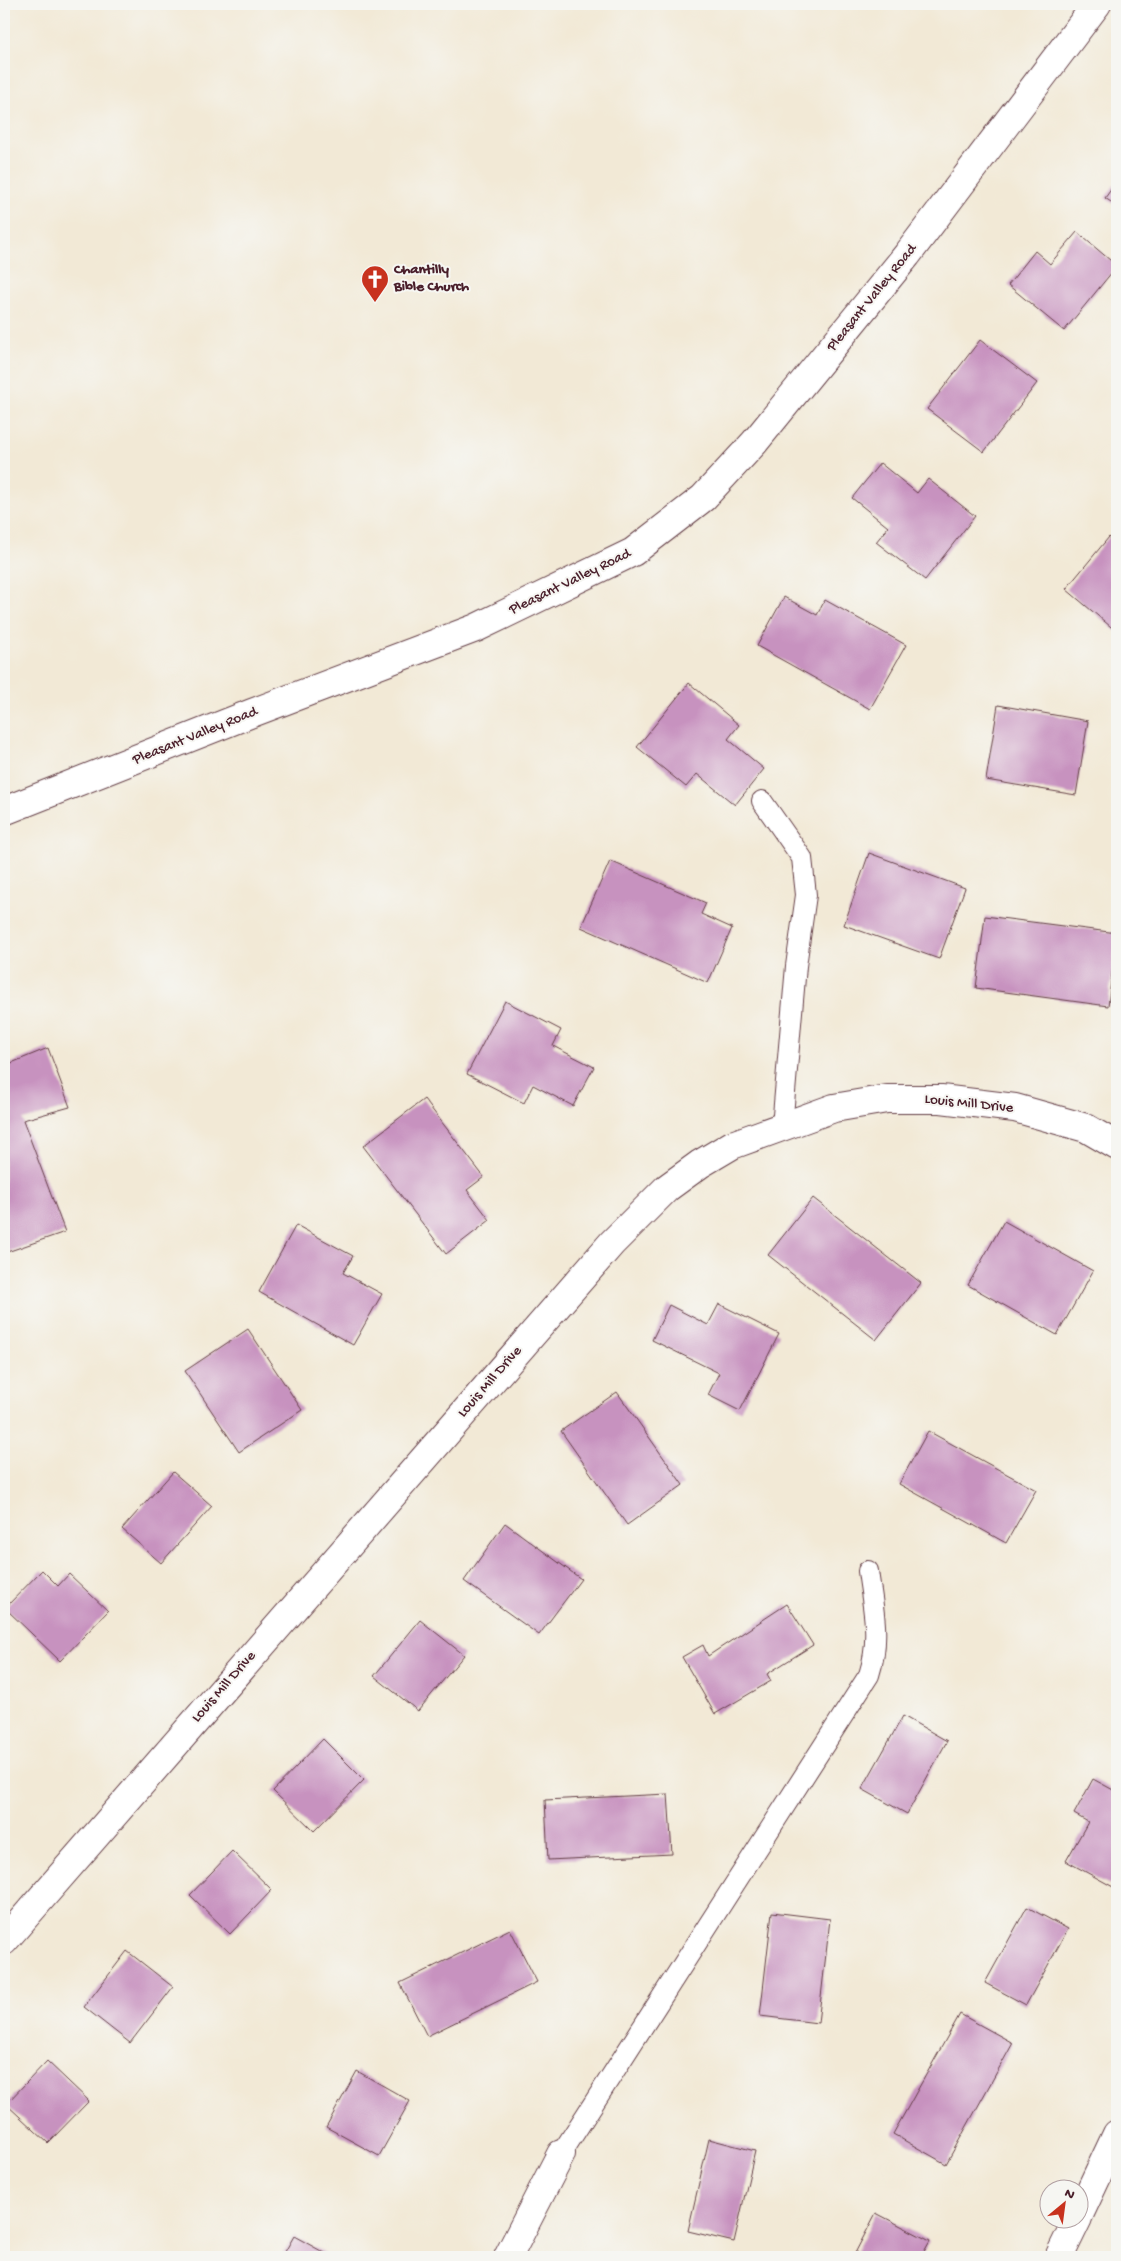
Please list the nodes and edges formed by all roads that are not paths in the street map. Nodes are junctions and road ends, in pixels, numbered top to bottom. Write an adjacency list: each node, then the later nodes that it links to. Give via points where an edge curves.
1 (1097, 4): 3 (street, Pleasant Valley Road, via 907,255 754,443 703,498 634,552 476,628)
2 (762, 801): 4 (lane, via 802,858 806,895 796,966)
3 (4, 811)
4 (782, 1127): 5 (street, Louis Mill Drive, via 834,1108 887,1099 941,1099 1015,1108 1086,1128); 7 (street, Louis Mill Drive, via 732,1146 700,1164 667,1188 612,1243)
5 (1117, 1146)
6 (868, 1571): 9 (lane, via 877,1634 876,1655 869,1675)
7 (4, 1940)
8 (1117, 2134): 10 (street)
9 (561, 2154): 12 (street)
10 (1088, 2196)
11 (1073, 2228): 13 (street)
12 (508, 2257)
13 (1059, 2257)

